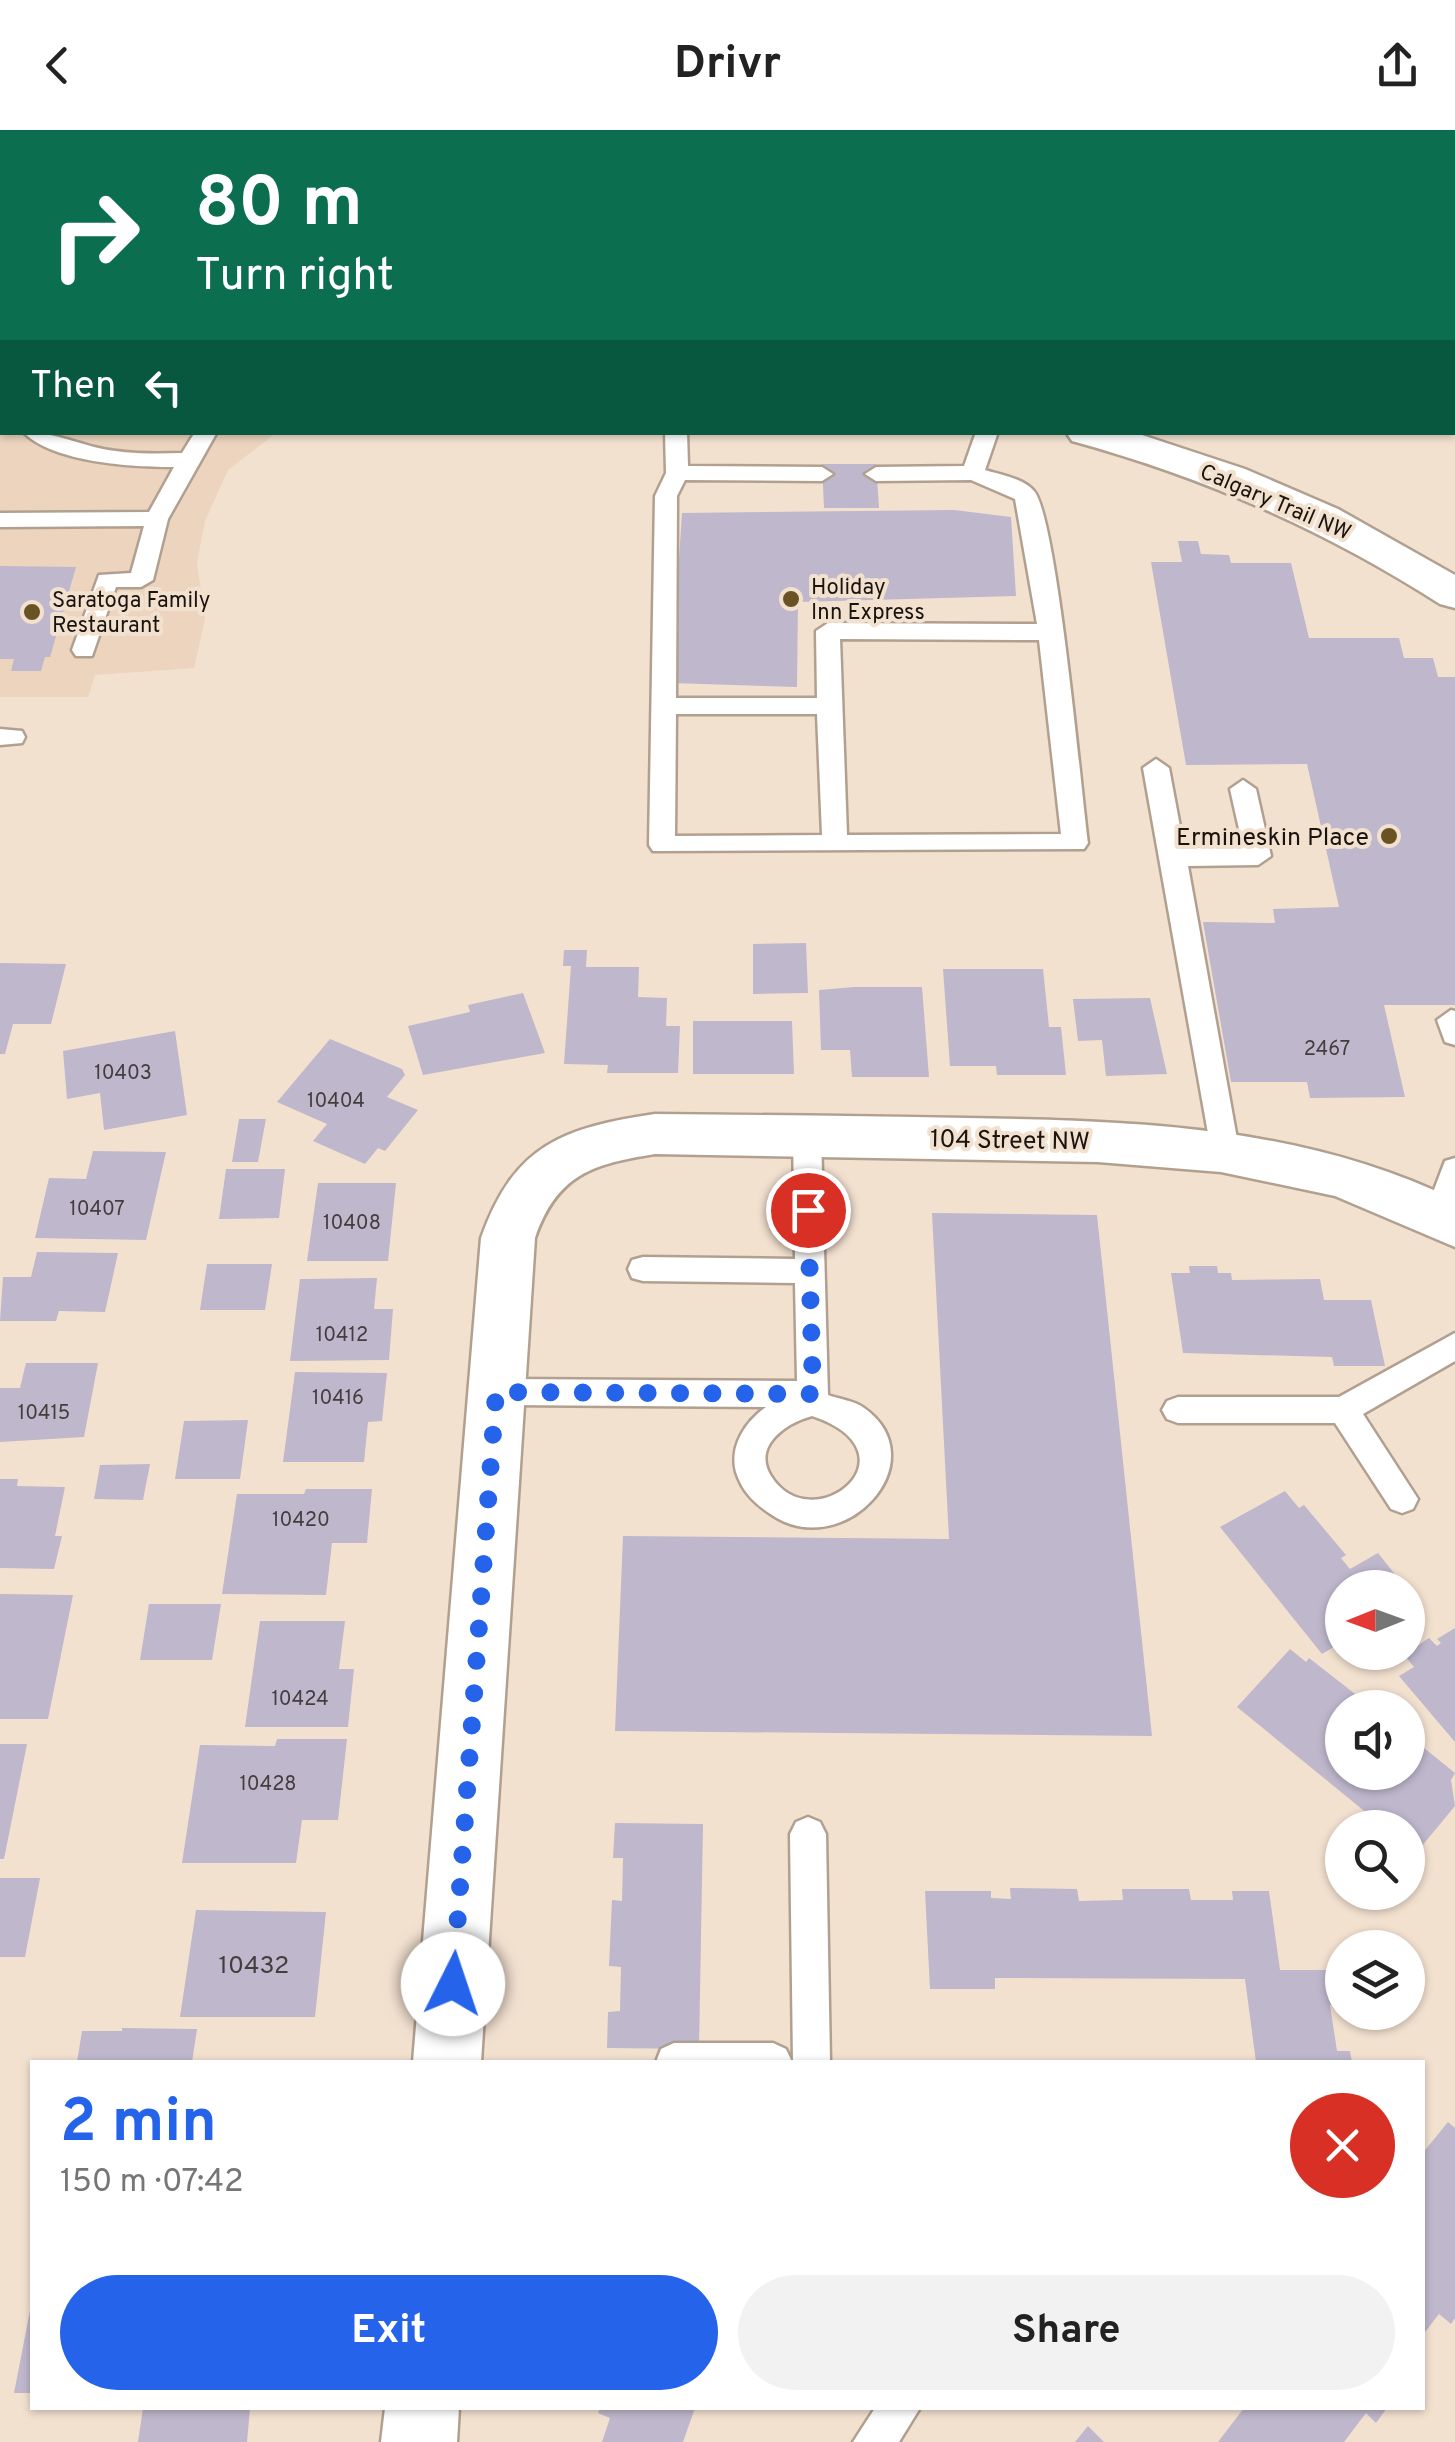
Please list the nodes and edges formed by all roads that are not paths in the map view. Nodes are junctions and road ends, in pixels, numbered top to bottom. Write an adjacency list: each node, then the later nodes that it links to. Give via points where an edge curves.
1 (40, 435): 6 (lane, via 121,461)
2 (204, 435): 6 (lane)
3 (676, 435): 7 (lane)
4 (985, 435): 8 (lane)
5 (1096, 435): 13 (street, Calgary Trail NW, via 1285,501)
6 (189, 460): 11 (lane)
7 (676, 473): 9 (lane); 16 (lane, via 666,496)
8 (973, 473): 10 (lane); 14 (lane, via 1026,496)
9 (822, 474)
10 (876, 474)
11 (157, 519): 12 (lane); 15 (lane, via 141,580 107,580)
12 (0, 520)
13 (1455, 594)
14 (1050, 632): 17 (lane, via 828,632); 20 (lane, via 1075,843)
15 (84, 650)
16 (664, 706): 17 (lane); 20 (lane, via 662,845)
17 (829, 706): 20 (lane)
18 (1156, 768): 21 (lane)
19 (1243, 788): 21 (lane, via 1258,856)
20 (836, 844)
21 (1173, 857): 23 (lane)
22 (806, 1136): 23 (street, 104 Street NW, via 1107,1141); 26 (lane); 28 (street, 104 Street NW, via 655,1134 555,1161 529,1186 508,1238)
23 (1224, 1150): 24 (street, 104 Street NW)
24 (1450, 1204)
25 (642, 1269): 26 (lane)
26 (810, 1270): 28 (lane, via 813,1399)
27 (1455, 1346): 30 (lane)
28 (496, 1392): 33 (street)
29 (1178, 1410): 30 (lane)
30 (1343, 1410): 31 (lane)
31 (1402, 1499)
32 (808, 1834): 34 (lane)
33 (447, 2060)
34 (812, 2060)
35 (422, 2410): 37 (street)
36 (898, 2410): 38 (lane)
37 (419, 2442)
38 (873, 2442)

